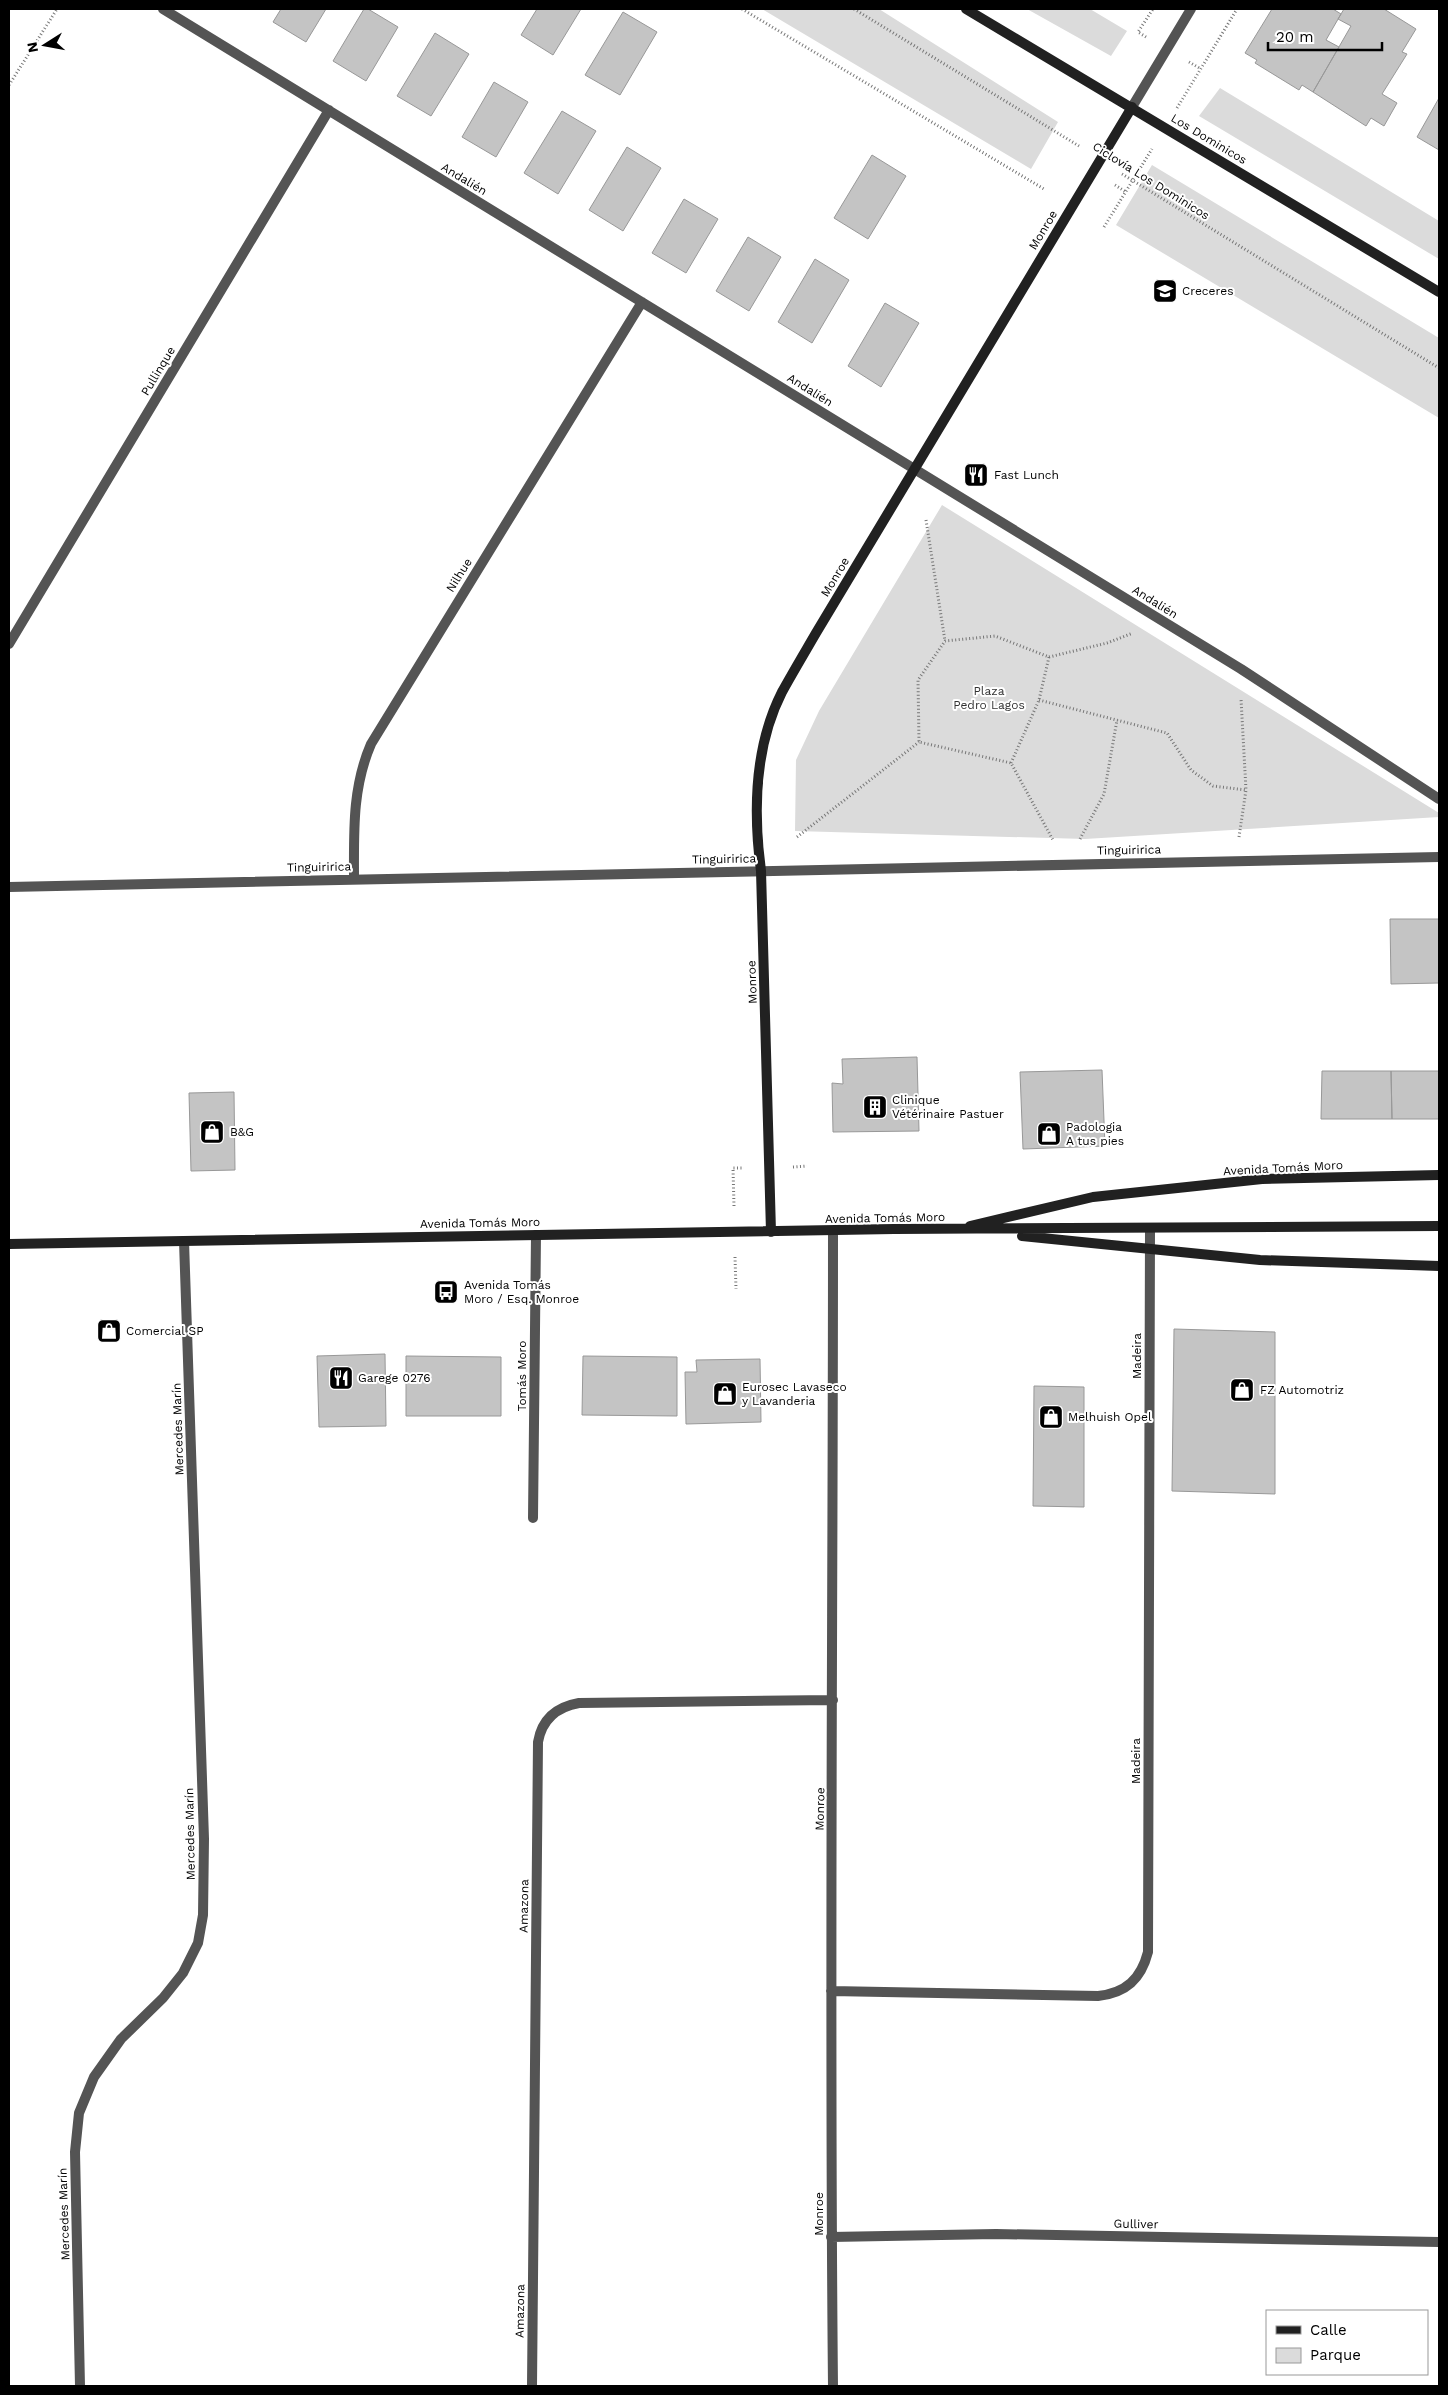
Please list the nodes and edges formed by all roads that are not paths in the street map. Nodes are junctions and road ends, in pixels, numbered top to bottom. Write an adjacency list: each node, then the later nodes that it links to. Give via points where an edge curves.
1 (163, 9): 5 (street, Andalién)
2 (966, 9): 4 (main road, Los Dominicos)
3 (1191, 9): 4 (street, Monroe)
4 (1132, 107): 6 (main road, Los Dominicos); 8 (main road, Monroe)
5 (329, 110): 7 (street, Andalién); 9 (street, Pullinque)
6 (1439, 292)
7 (642, 302): 8 (street, Andalién); 13 (street, Nilhue, via 371,744 356,790)
8 (915, 469): 10 (street, Andalién, via 1241,668); 12 (main road, Monroe, via 782,693 770,724 761,756 756,795)
9 (9, 644)
10 (1439, 799)
11 (1439, 856): 12 (street, Tinguiririca)
12 (760, 871): 13 (street, Tinguiririca); 20 (main road, Monroe)
13 (354, 879): 14 (street, Tinguiririca)
14 (9, 886)
15 (1439, 1175): 18 (main road, Avenida Tomás Moro, via 1262,1179 1092,1197)
16 (1439, 1226): 17 (main road, Avenida Tomás Moro)
17 (1150, 1229): 18 (main road, Avenida Tomás Moro); 24 (street, Madeira)
18 (952, 1230): 19 (main road, Avenida Tomás Moro); 24 (main road, Avenida Tomás Moro, via 1057,1238)
19 (832, 1231): 20 (main road, Avenida Tomás Moro); 27 (street, Monroe)
20 (772, 1232): 21 (main road, Avenida Tomás Moro)
21 (536, 1235): 22 (main road, Avenida Tomás Moro); 26 (street, Tomás Moro)
22 (184, 1241): 23 (main road, Avenida Tomás Moro); 31 (street, Mercedes Marín, via 204,1839 203,1915 198,1943 183,1973 121,2040 94,2077 79,2113 75,2152)
23 (9, 1244)
24 (1150, 1250): 25 (main road, Avenida Tomás Moro, via 1270,1261); 28 (street, Madeira, via 1148,1942 1145,1964 1139,1975 1121,1991 1098,1996)
25 (1439, 1266)
26 (533, 1518)
27 (833, 1700): 28 (street, Monroe); 32 (street, Amazona, via 569,1704 552,1714 540,1732)
28 (831, 1991): 29 (street, Monroe)
29 (831, 2238): 30 (street, Gulliver, via 996,2234); 33 (street, Monroe)
30 (1439, 2242)
31 (80, 2386)
32 (532, 2386)
33 (833, 2386)

